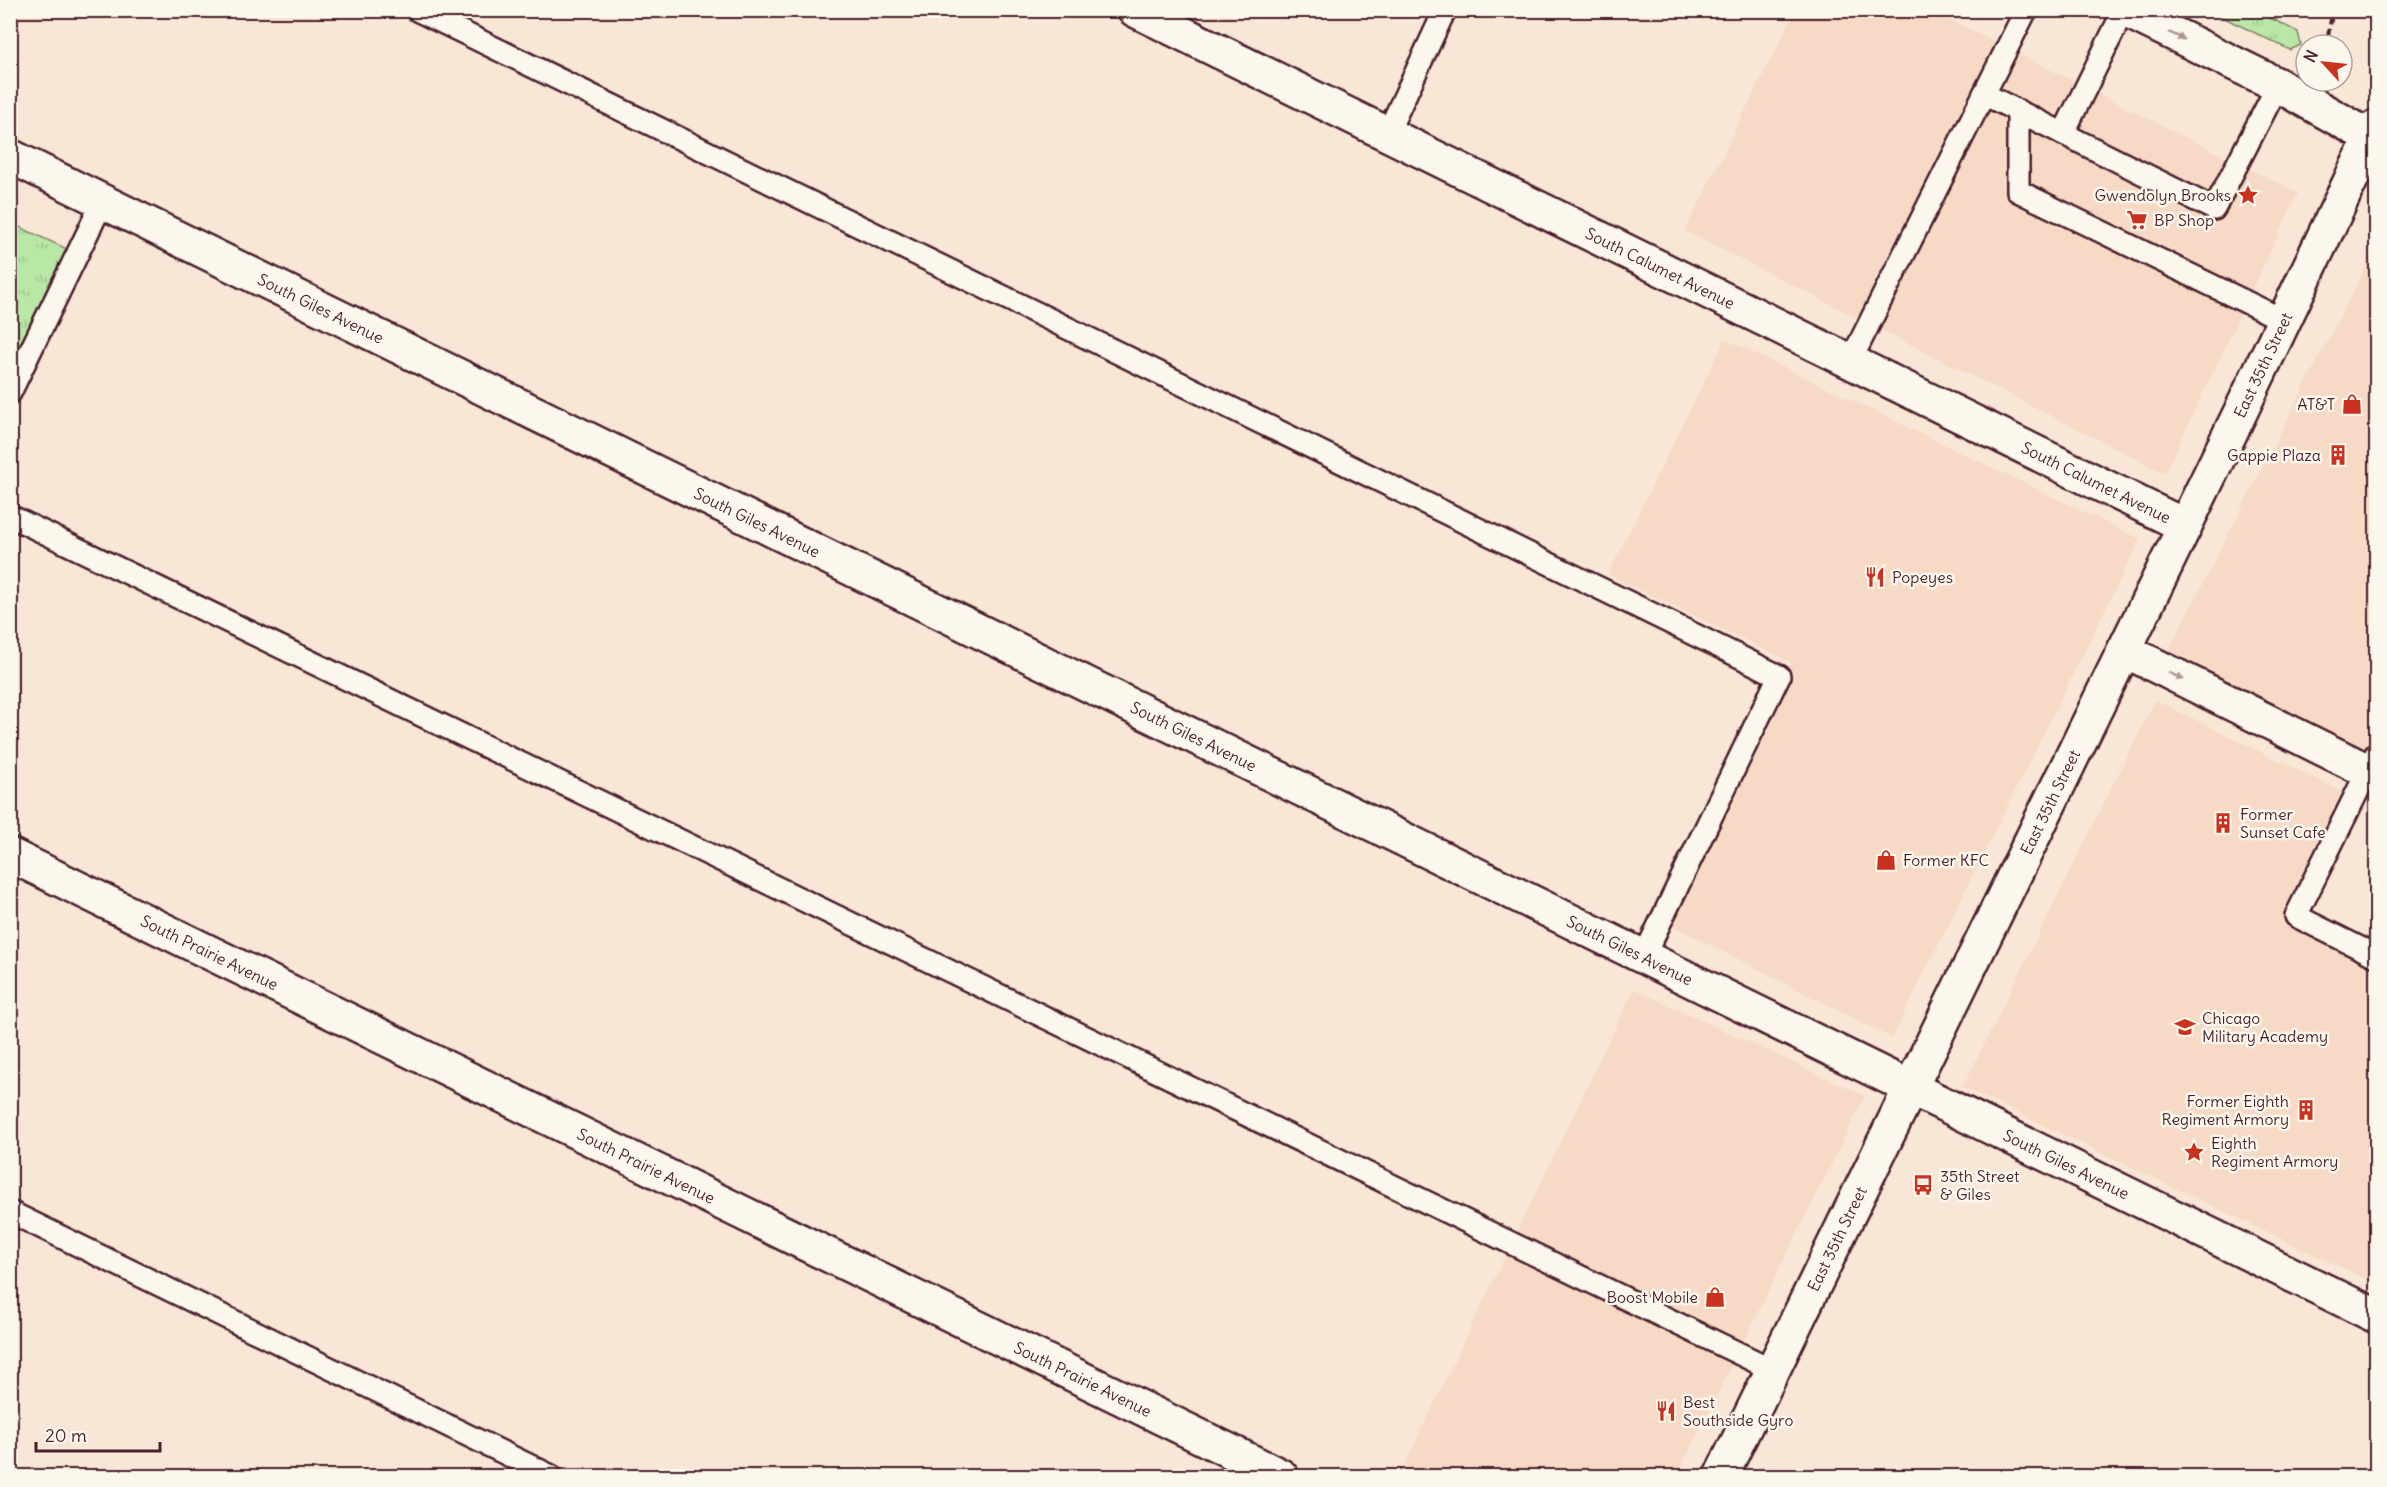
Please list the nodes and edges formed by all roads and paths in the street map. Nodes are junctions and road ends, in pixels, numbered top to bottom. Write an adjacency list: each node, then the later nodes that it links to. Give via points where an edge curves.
1 (417, 10): 25 (lane, via 1779,676)
2 (1135, 10): 12 (street, South Calumet Avenue)
3 (1445, 10): 12 (lane)
4 (2026, 10): 9 (lane)
5 (2124, 10): 8 (street, one-way to 8); 13 (lane)
6 (2333, 10): 7 (path)
7 (2328, 33)
8 (2278, 85): 11 (street); 13 (lane, via 2214,209)
9 (1984, 94): 10 (lane); 17 (lane)
10 (2018, 111): 13 (lane); 16 (lane, via 2018,191)
11 (2374, 132): 16 (street, East 35th Street)
12 (1387, 134): 17 (street, South Calumet Avenue)
13 (2063, 134)
14 (10, 156): 15 (street, South Giles Avenue)
15 (103, 201): 18 (lane); 25 (street, South Giles Avenue)
16 (2284, 321): 20 (street, East 35th Street)
17 (1850, 362): 20 (street, South Calumet Avenue)
18 (10, 393)
19 (10, 516): 29 (lane)
20 (2185, 526): 21 (street, East 35th Street)
21 (2124, 650): 22 (street, one-way to 22); 26 (street, East 35th Street)
22 (2374, 767): 24 (lane, via 2296,916)
23 (10, 855): 31 (street, South Prairie Avenue)
24 (2376, 956)
25 (1643, 958): 26 (street, South Giles Avenue)
26 (1911, 1088): 28 (street, South Giles Avenue); 29 (street, East 35th Street)
27 (10, 1212): 30 (lane)
28 (2376, 1316)
29 (1773, 1370): 32 (street, East 35th Street)
30 (551, 1476)
31 (1281, 1476)
32 (1721, 1476)

